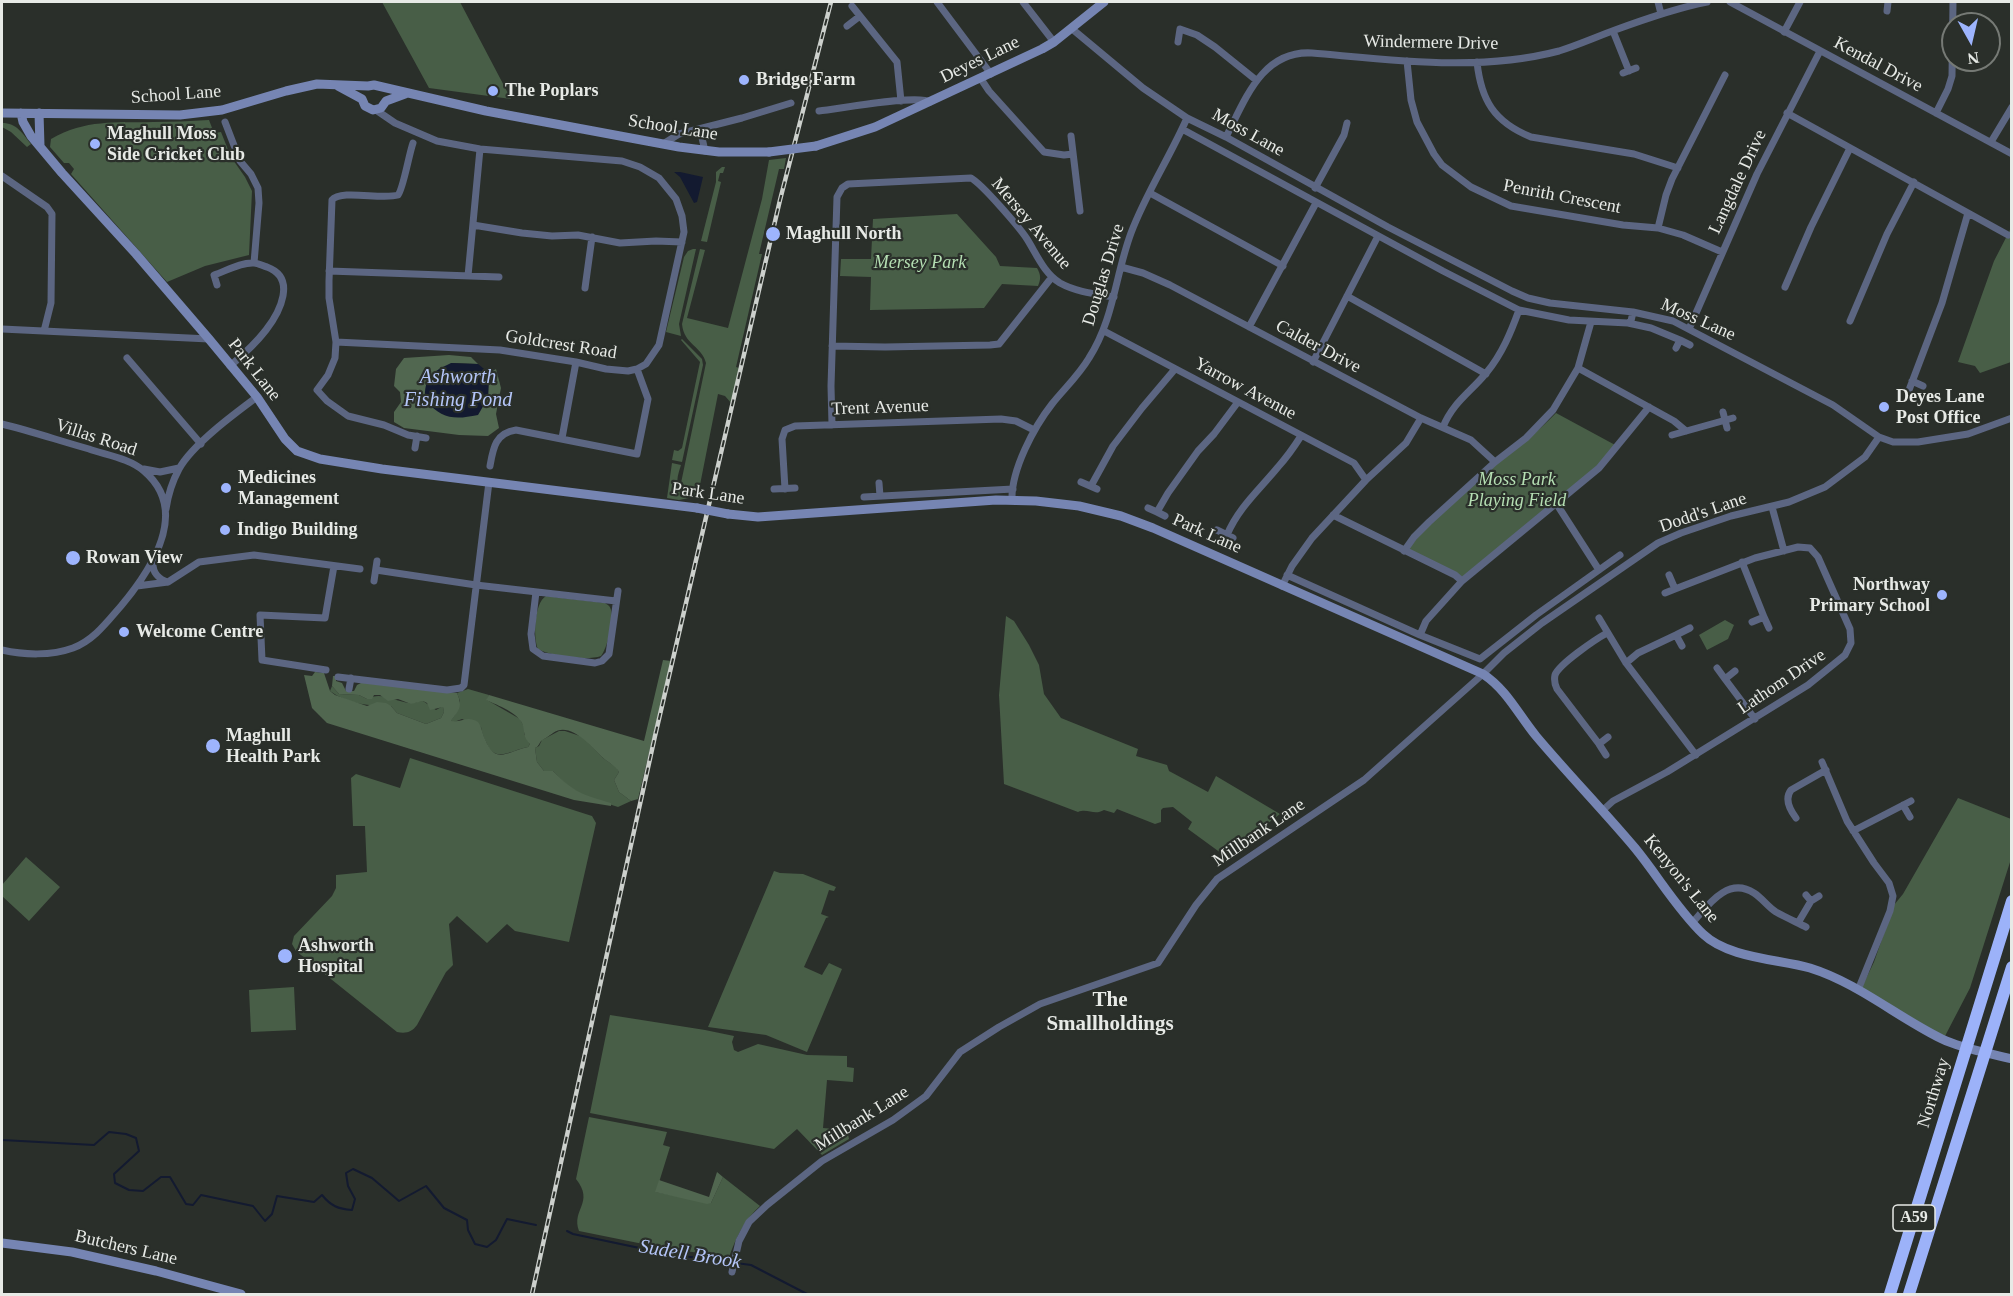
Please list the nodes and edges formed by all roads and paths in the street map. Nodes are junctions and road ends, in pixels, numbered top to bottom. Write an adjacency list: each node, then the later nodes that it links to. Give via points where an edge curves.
1 (937, 2): 24 (street)
2 (1023, 2): 18 (street)
3 (1104, 2): 15 (street, Deyes Lane)
4 (1658, 2): 12 (street)
5 (1707, 2): 12 (street, Windermere Drive)
6 (1730, 2): 17 (street, Kendal Drive)
7 (1800, 2): 17 (street)
8 (1888, 2): 11 (street)
9 (1953, 2): 41 (street, via 1952,76)
10 (852, 6): 13 (street)
11 (1887, 11)
12 (1661, 14): 16 (street, Windermere Drive)
13 (860, 16): 14 (street); 33 (street, via 897,62)
14 (847, 27)
15 (1071, 28): 18 (street, Deyes Lane); 44 (street, Moss Lane, via 1143,88)
16 (1612, 31): 22 (street, Windermere Drive, via 1559,51); 23 (street)
17 (1784, 32): 20 (street, Kendal Drive)
18 (1054, 42): 24 (street, Deyes Lane)
19 (1178, 42): 27 (street, via 1180,29 1197,35)
20 (1820, 51): 41 (street, Kendal Drive); 43 (street, Langdale Drive)
21 (1407, 61): 22 (street, Windermere Drive); 27 (street, Windermere Drive, via 1302,52 1277,61); 69 (street, Penrith Crescent, via 1411,100 1421,130 1442,165 1471,187 1510,206)
22 (1477, 62): 60 (street, via 1490,108 1516,130 1634,154)
23 (1629, 71)
24 (991, 74): 26 (street, Deyes Lane)
25 (1725, 75): 60 (street)
26 (981, 79): 34 (street, Deyes Lane); 58 (street, via 1044,152)
27 (1256, 80): 50 (street, Windermere Drive)
28 (336, 85): 29 (street, School Lane); 32 (street); 42 (street, School Lane, via 317,84 206,112 141,116)
29 (368, 86): 30 (street, School Lane); 32 (street)
30 (382, 88): 31 (street, School Lane); 36 (street, via 386,94)
31 (406, 94): 36 (street, School Lane); 53 (street, School Lane)
32 (362, 99): 36 (street, via 365,106)
33 (901, 101): 34 (street, Deyes Lane); 39 (street, Deyes Lane)
34 (930, 102): 57 (street, School Lane, bridge, via 875,127 816,146 769,152)
35 (791, 103): 47 (street)
36 (382, 105): 56 (street, Goldcrest Road, via 395,123 417,134)
37 (2012, 107): 51 (street)
38 (2, 111): 40 (street, School Lane)
39 (819, 111)
40 (18, 112): 42 (street, School Lane); 54 (street, Park Lane)
41 (1936, 112): 51 (street, Kendal Drive)
42 (39, 113): 54 (street)
43 (1787, 113): 55 (street); 74 (street, Langdale Drive)
44 (1187, 118): 48 (street, Douglas Drive); 50 (street, Moss Lane)
45 (225, 122): 76 (street, via 240,161 258,188)
46 (1347, 123): 63 (street)
47 (700, 129): 53 (street, via 679,134); 57 (street)
48 (1182, 129): 64 (street, Douglas Drive); 65 (street, Moss Lane)
49 (1071, 136): 58 (street)
50 (1226, 137): 63 (street, Moss Lane)
51 (1990, 142): 59 (street, Kendal Drive)
52 (413, 143): 79 (street, via 398,195 333,198)
53 (663, 144): 57 (street, School Lane)
54 (40, 146): 99 (street, Park Lane)
55 (1850, 148): 62 (street); 85 (street)
56 (480, 149): 68 (street); 73 (street, Goldcrest Road, via 612,160 640,167 659,178 676,200 684,224)
57 (705, 151)
58 (1073, 154): 66 (street)
59 (2012, 154)
60 (1677, 168): 69 (street)
61 (2, 176): 98 (street, via 52,214 51,303)
62 (1914, 182): 67 (street); 91 (street)
63 (1315, 188): 75 (street, Moss Lane)
64 (1150, 193): 77 (street); 78 (street, Douglas Drive, via 1130,235)
65 (1317, 203): 71 (street, Moss Lane); 77 (street)
66 (1080, 211)
67 (1968, 213): 70 (street); 113 (street, via 1942,303)
68 (473, 225): 72 (street, via 522,233); 81 (street)
69 (1658, 228): 74 (street, Penrith Crescent)
70 (2008, 235)
71 (1378, 236): 80 (street, Moss Lane); 87 (street)
72 (592, 237): 73 (street, via 620,243); 86 (street)
73 (682, 242): 110 (street, Goldcrest Road, via 659,345)
74 (1722, 252): 96 (street, Langdale Drive)
75 (1455, 262): 80 (street); 90 (street, Moss Lane, via 1528,298)
76 (254, 263): 84 (street, via 214,275); 108 (street, via 278,274 284,296 267,328)
77 (1282, 266): 94 (street)
78 (1121, 267): 88 (street, Douglas Drive); 94 (street, Calder Drive, via 1170,285)
79 (329, 271): 81 (street); 101 (street)
80 (1449, 274): 89 (street, Moss Lane)
81 (468, 276): 82 (street)
82 (499, 277)
83 (1052, 277): 88 (street, Mersey Avenue, via 1076,290); 103 (street, via 999,344); 103 (street, Mersey Avenue, via 1026,237 971,178 848,184 837,197)
84 (217, 285)
85 (1785, 287)
86 (585, 288)
87 (1347, 296): 107 (street); 112 (street)
88 (1114, 297): 97 (street, Douglas Drive)
89 (1519, 310): 92 (street, Moss Lane); 112 (street, via 1503,349)
90 (1633, 312): 93 (street); 96 (street, Moss Lane, via 1661,317)
91 (1850, 321)
92 (1591, 322): 93 (street, Moss Lane); 109 (street)
93 (1628, 323): 100 (street, Moss Lane)
94 (1249, 327): 107 (street, Calder Drive)
95 (2, 329): 98 (street)
96 (1689, 329): 132 (street, Moss Lane, via 1833,405)
97 (1104, 331): 111 (street, Yarrow Avenue); 127 (street, Douglas Drive, via 1081,370)
98 (44, 332): 99 (street)
99 (209, 339): 108 (street, Park Lane)
100 (1680, 340): 102 (street, Moss Lane); 104 (street, Moss Lane)
101 (336, 342): 106 (street, Goldcrest Road, via 500,350); 130 (street, via 335,358 317,390 348,416)
102 (1690, 345)
103 (832, 346): 125 (street, Mersey Avenue)
104 (1676, 348)
105 (127, 358): 135 (street)
106 (576, 362): 110 (street, Goldcrest Road, via 606,369); 134 (street)
107 (1313, 362): 120 (street, Calder Drive)
108 (230, 366): 116 (street, Park Lane)
109 (1578, 368): 118 (street); 137 (street, via 1542,424)
110 (637, 369): 134 (street, via 648,399 637,454)
111 (1175, 369): 117 (street, Yarrow Avenue); 143 (street, via 1118,439 1094,488)
112 (1486, 374): 126 (street, via 1455,404)
113 (1912, 381): 114 (street); 115 (street)
114 (1923, 386)
115 (1909, 390)
116 (257, 397): 135 (street); 142 (street, Park Lane, via 289,444 312,457)
117 (1238, 402): 131 (street, Yarrow Avenue); 156 (street)
118 (1649, 407): 128 (street); 152 (street, via 1610,458)
119 (1723, 412): 124 (street)
120 (1421, 418): 126 (street, Calder Drive); 141 (street, via 1406,443)
121 (1733, 418): 124 (street)
122 (2012, 418): 132 (street, via 1955,437 1905,443)
123 (2, 424): 140 (street, Villas Road, via 118,458)
124 (1726, 424): 128 (street)
125 (832, 425): 127 (street, Trent Avenue, via 1001,419); 147 (street, Trent Avenue, via 785,430)
126 (1443, 427): 137 (street, Calder Drive, via 1471,440)
127 (1034, 430): 148 (street, Douglas Drive)
128 (1686, 431): 129 (street)
129 (1672, 435)
130 (417, 436): 133 (street); 136 (street)
131 (1301, 436): 141 (street, Yarrow Avenue, via 1354,463); 159 (street, via 1247,501 1236,517 1230,537)
132 (1878, 437): 153 (street, Dodd's Lane, via 1865,458 1825,487)
133 (426, 438)
134 (562, 438): 138 (street, via 516,430 501,435 490,446)
135 (201, 444): 139 (street)
136 (415, 448)
137 (1495, 462): 160 (street, via 1414,537)
138 (490, 466)
139 (179, 468): 140 (street, via 160,472); 155 (street)
140 (142, 469): 155 (street, Villas Road, via 158,488)
141 (1366, 480): 157 (street)
142 (489, 482): 151 (street, Park Lane, bridge, via 747,516); 175 (street)
143 (1081, 482)
144 (879, 483): 149 (street)
145 (795, 488): 147 (street)
146 (774, 489): 147 (street)
147 (785, 489)
148 (1013, 489): 149 (street); 151 (street, Douglas Drive)
149 (880, 496): 150 (street)
150 (864, 497)
151 (1012, 500): 177 (street, Park Lane, via 1069,504 1121,516)
152 (1556, 503): 169 (street); 173 (street)
153 (1772, 507): 161 (street); 187 (street, Dodd's Lane, via 1723,519 1658,543)
154 (1148, 508): 156 (street)
155 (166, 512): 163 (street)
156 (1156, 512): 158 (street)
157 (1333, 515): 160 (street); 171 (street)
158 (1165, 516)
159 (1217, 530)
160 (1404, 551): 173 (street)
161 (1784, 551): 165 (street); 204 (street, Lathom Drive, via 1805,547 1818,556 1850,629 1851,643 1838,662)
162 (1620, 555): 169 (street)
163 (154, 558): 174 (street, via 156,574); 176 (street)
164 (377, 561): 168 (street)
165 (1742, 562): 178 (street); 184 (street)
166 (334, 566): 167 (street); 174 (street, via 254,555 199,562); 197 (street, via 325,618 260,615 262,660)
167 (360, 569)
168 (376, 570): 172 (street); 175 (street)
169 (1599, 570): 183 (street)
170 (1669, 574): 178 (street)
171 (1287, 575): 177 (street); 191 (street)
172 (374, 581)
173 (1462, 581): 191 (street, via 1426,621)
174 (168, 582): 176 (street)
175 (476, 585): 180 (street); 201 (street, via 461,688 447,690)
176 (136, 586): 194 (street, via 104,626 74,648 24,654)
177 (1282, 586): 199 (street, Park Lane)
178 (1675, 589): 181 (street)
179 (618, 591): 182 (street)
180 (536, 592): 182 (street); 182 (street, via 533,649 543,656 595,663 609,654)
181 (1665, 593)
182 (616, 602)
183 (1536, 615): 187 (street); 191 (street, via 1480,659)
184 (1764, 617): 186 (street); 189 (street)
185 (1599, 618): 190 (street)
186 (1752, 622)
187 (1542, 623): 199 (street, Dodd's Lane)
188 (1690, 628): 192 (street)
189 (1769, 628)
190 (1607, 633): 195 (street); 206 (street, via 1557,671 1554,680)
191 (1419, 635)
192 (1676, 635): 193 (street); 195 (street)
193 (1682, 646)
194 (2, 650)
195 (1626, 663): 208 (street)
196 (1717, 668): 202 (street)
197 (327, 670)
198 (1735, 671): 202 (street)
199 (1483, 674): 213 (street, Kenyon's Lane, via 1502,689 1534,733); 228 (street, Millbank Lane, via 1364,780 1217,879 1158,963 1040,1004 997,1028 960,1052 926,1096 822,1161 757,1214 743,1232)
200 (338, 677): 201 (street)
201 (351, 678): 203 (street)
202 (1725, 679): 204 (street)
203 (349, 689)
204 (1755, 719): 208 (street, Lathom Drive)
205 (1608, 737): 206 (street)
206 (1599, 744): 207 (street)
207 (1606, 754)
208 (1696, 755): 213 (street, Lathom Drive, via 1630,790)
209 (1822, 762): 210 (street)
210 (1826, 770): 214 (street, via 1791,790 1787,799 1794,816); 216 (street)
211 (1911, 801): 212 (street)
212 (1903, 805): 215 (street); 216 (street)
213 (1602, 811): 219 (street, Kenyon's Lane)
214 (1784, 816)
215 (1910, 817)
216 (1853, 831): 223 (street, via 1889,883 1893,896)
217 (1819, 896): 220 (street, via 1808,898)
218 (2012, 901): 224 (highway, Northway / A59)
219 (1693, 922): 220 (street, via 1717,896 1738,888 1752,892 1776,912); 223 (street, Kenyon's Lane, via 1703,934 1724,947 1812,969)
220 (1798, 923): 221 (street)
221 (1806, 927)
222 (2012, 967): 225 (highway, Northway / A59)
223 (1858, 990): 224 (street, Kenyon's Lane, via 1935,1035)
224 (1966, 1047): 225 (street, Kenyon's Lane); 230 (highway, Northway / A59)
225 (1985, 1052): 226 (street, Kenyon's Lane); 231 (highway, Northway / A59)
226 (2012, 1059)
227 (2, 1243): 229 (street, Butchers Lane, via 72,1252)
228 (732, 1270)
229 (242, 1294)
230 (1890, 1294)
231 (1909, 1294)

